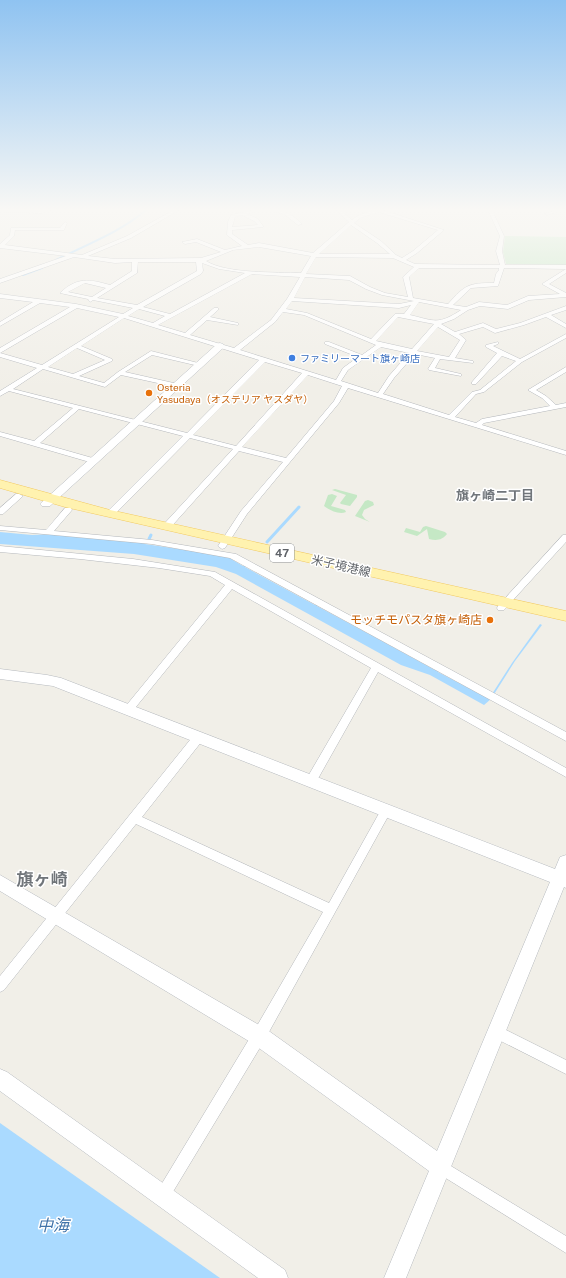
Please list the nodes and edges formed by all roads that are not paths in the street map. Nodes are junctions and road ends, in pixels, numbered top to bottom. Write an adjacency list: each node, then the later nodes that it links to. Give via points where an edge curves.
1 (33, 270): 11 (street)
2 (135, 270): 12 (street)
3 (200, 270): 21 (street, via 199,273)
4 (233, 270): 9 (street)
5 (307, 270): 10 (street)
6 (414, 270): 18 (street, via 406,277)
7 (502, 270): 20 (street, via 496,285 466,287)
8 (566, 271): 13 (street, via 545,284)
9 (251, 272): 10 (street); 28 (street)
10 (303, 277): 16 (street); 18 (street, via 350,278 374,290)
11 (0, 281)
12 (110, 287): 15 (street); 15 (street, via 80,281 63,293)
13 (565, 295): 24 (street, via 528,298 508,307 479,304)
14 (0, 296): 17 (street)
15 (92, 299): 19 (street); 21 (street)
16 (290, 299): 18 (street, via 399,306); 25 (street)
17 (39, 301): 19 (street); 32 (street)
18 (415, 301): 20 (street); 29 (street)
19 (76, 306): 27 (street); 46 (street)
20 (449, 306): 24 (street)
21 (138, 307): 27 (street); 28 (street)
22 (566, 308): 26 (street)
23 (216, 309): 30 (street)
24 (466, 309): 31 (street)
25 (282, 310): 39 (street, via 305,314); 45 (street, via 273,321)
26 (546, 315): 35 (street); 36 (street, via 495,331 483,325)
27 (123, 316): 34 (street); 43 (street)
28 (170, 316): 34 (street)
29 (406, 316): 31 (street); 39 (street, via 397,314)
30 (206, 318): 33 (street); 37 (street)
31 (438, 323): 36 (street); 47 (street)
32 (0, 324)
33 (236, 324)
34 (154, 325): 37 (street)
35 (566, 326)
36 (454, 334): 53 (street, via 463,340)
37 (186, 335): 44 (street)
38 (566, 336): 54 (street)
39 (372, 342): 42 (street)
40 (327, 343): 50 (street)
41 (496, 343): 48 (street, via 488,346)
42 (380, 345): 47 (street); 50 (street)
43 (77, 346): 57 (street); 62 (street, via 110,360)
44 (220, 346): 45 (street); 56 (street)
45 (236, 350): 52 (street)
46 (0, 351)
47 (414, 353): 51 (street); 69 (street, via 391,377)
48 (501, 353): 54 (street); 64 (street)
49 (0, 355): 57 (street)
50 (362, 357): 63 (street, via 345,369)
51 (438, 357): 53 (street); 61 (street, via 431,369)
52 (264, 359): 60 (street); 77 (street)
53 (451, 359): 55 (street)
54 (520, 361): 73 (street, via 482,391 474,393)
55 (471, 362)
56 (199, 364): 59 (street, via 151,353); 65 (street)
57 (42, 367): 62 (street); 67 (street)
58 (566, 369): 72 (street, via 530,390 544,397)
59 (120, 373): 62 (street, via 105,385); 65 (street)
60 (306, 373): 63 (street); 79 (street)
61 (459, 375)
62 (73, 376)
63 (338, 382): 66 (street)
64 (474, 383)
65 (176, 385): 74 (street)
66 (346, 385): 69 (street); 82 (street, via 337,402)
67 (7, 389): 68 (street); 71 (street)
68 (0, 394)
69 (379, 396): 73 (street)
70 (566, 405): 72 (street)
71 (78, 407): 74 (street); 78 (street)
72 (555, 407): 75 (street, via 482,421)
73 (450, 418): 75 (street)
74 (135, 422): 77 (street); 81 (street)
75 (476, 426): 80 (street)
76 (0, 434): 78 (street)
77 (188, 435): 79 (street); 89 (street)
78 (35, 444): 81 (street)
79 (238, 448): 82 (street); 90 (street)
80 (566, 453)
81 (93, 461): 86 (street)
82 (288, 461): 94 (street, via 244,513)
83 (0, 484): 86 (main road, 米子境港線 / 47)
84 (0, 491): 85 (main road, 米子境港線 / 47)
85 (19, 496): 86 (main road, 米子境港線 / 47); 88 (street)
86 (49, 501): 87 (main road, 米子境港線 / 47); 89 (main road, 米子境港線 / 47)
87 (68, 510): 92 (street); 94 (main road, 米子境港線 / 47)
88 (0, 512)
89 (110, 514): 90 (main road, 米子境港線 / 47)
90 (168, 526): 94 (main road, 米子境港線 / 47)
91 (0, 528): 92 (street)
92 (48, 532): 103 (street, via 152,542 233,556)
93 (566, 536): 97 (street)
94 (224, 543): 97 (main road, 米子境港線 / 47)
95 (0, 549): 96 (street, via 158,565 212,574)
96 (230, 585): 100 (street); 102 (street)
97 (503, 606): 98 (main road, 米子境港線 / 47); 99 (main road, 米子境港線 / 47)
98 (566, 616)
99 (566, 623)
100 (376, 667): 105 (street); 106 (street)
101 (0, 674): 102 (street, via 47,680)
102 (128, 710): 104 (street)
103 (566, 737)
104 (198, 738): 106 (street); 108 (street)
105 (566, 773)
106 (311, 781): 107 (street)
107 (386, 811): 109 (street); 111 (street)
108 (134, 818): 111 (street); 112 (street)
109 (564, 873): 114 (street)
110 (0, 882): 112 (street)
111 (331, 910): 115 (street)
112 (58, 915): 113 (street); 115 (street)
113 (0, 986)
114 (496, 1031): 116 (street); 118 (street)
115 (259, 1036): 118 (street); 119 (street)
116 (566, 1067)
117 (0, 1080): 119 (street)
118 (441, 1167): 120 (street); 122 (street)
119 (163, 1195): 121 (street)
120 (566, 1245)
121 (278, 1278)
122 (395, 1278)

